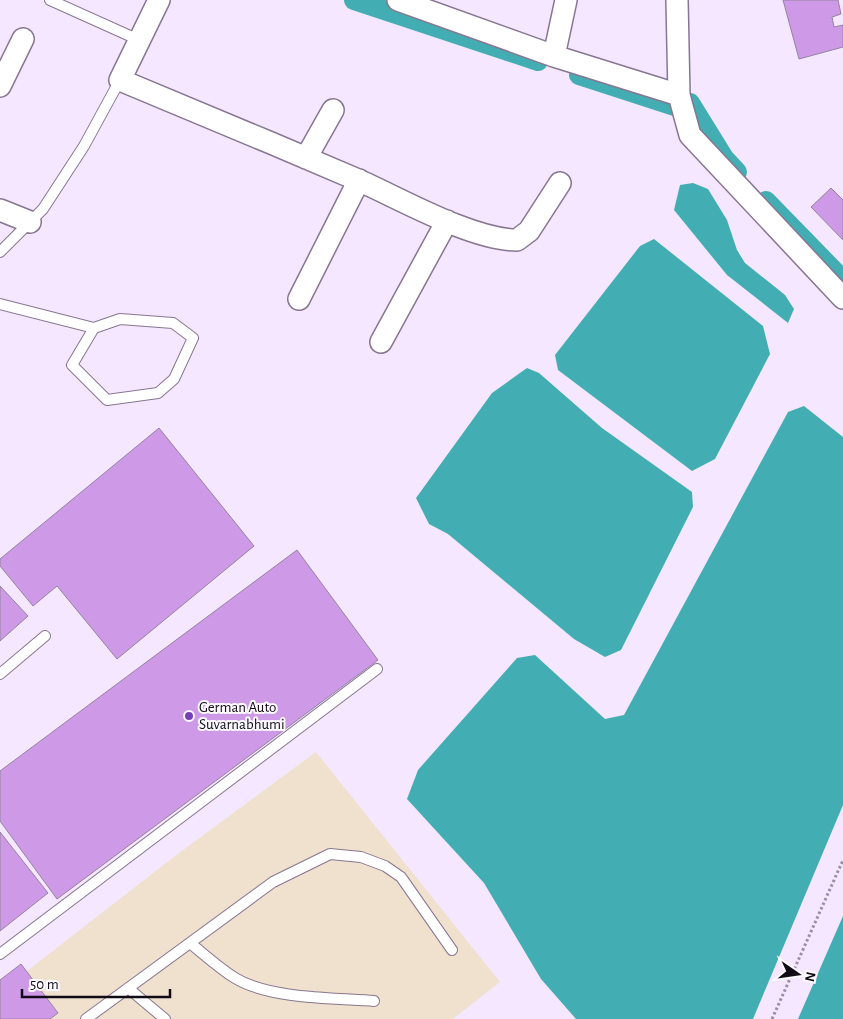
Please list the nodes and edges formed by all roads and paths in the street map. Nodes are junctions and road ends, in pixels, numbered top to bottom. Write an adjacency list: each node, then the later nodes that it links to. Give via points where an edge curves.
1 (50, 0): 7 (lane)
2 (159, 0): 7 (street)
3 (398, 0): 8 (street)
4 (566, 0): 8 (street)
5 (677, 0): 11 (street)
6 (23, 39): 10 (street)
7 (139, 40): 9 (street)
8 (554, 56): 11 (street)
9 (120, 80): 13 (street); 18 (lane, via 84,146 44,209)
10 (0, 86)
11 (679, 99): 20 (street, via 690,135)
12 (333, 110): 13 (street)
13 (306, 158): 14 (street)
14 (358, 180): 17 (street); 21 (street)
15 (560, 182): 17 (street, via 528,231 517,240 501,240)
16 (0, 210): 18 (street)
17 (448, 221): 24 (street)
18 (30, 222): 19 (lane)
19 (0, 252)
20 (843, 298)
21 (299, 299)
22 (0, 304): 23 (lane)
23 (94, 328): 23 (lane, via 120,318 173,323 193,338 174,379 158,393 107,400 72,365)
24 (382, 342)
25 (45, 636): 27 (lane)
26 (377, 669): 31 (lane)
27 (0, 674)
28 (843, 860): 36 (path)
29 (190, 943): 30 (lane, via 273,882 330,854 361,857 385,866 401,877); 32 (lane); 33 (lane, via 237,980 313,996)
30 (452, 950)
31 (0, 954)
32 (128, 988): 34 (lane); 35 (lane)
33 (374, 1001)
34 (86, 1019)
35 (165, 1019)
36 (772, 1019)

